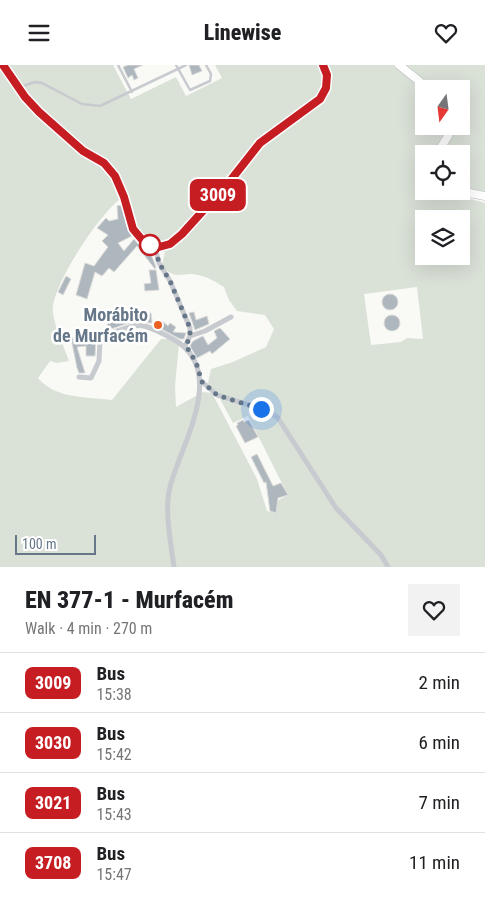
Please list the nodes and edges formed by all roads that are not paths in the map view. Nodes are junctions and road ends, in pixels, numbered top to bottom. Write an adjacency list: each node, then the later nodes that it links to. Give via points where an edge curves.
1 (3, 65): 10 (main road)
2 (118, 65): 11 (lane)
3 (176, 65): 8 (lane)
4 (186, 65): 8 (lane)
5 (206, 65): 8 (lane, via 211,79 192,90 187,88)
6 (323, 65): 14 (main road, via 327,75 326,88 320,99 260,143 182,234 170,244)
7 (398, 65): 9 (main road)
8 (178, 69): 11 (lane)
9 (417, 80)
10 (19, 88): 11 (lane, via 42,83 74,101 91,106 107,104); 14 (main road, via 39,112 83,151 104,163 115,176 133,229 144,242)
11 (132, 92)
12 (470, 193): 13 (main road)
13 (485, 196)
14 (155, 247): 16 (street, via 159,263 190,328)
15 (231, 317): 16 (street)
16 (190, 336): 17 (street)
17 (186, 346): 18 (street, via 148,325 138,324 103,336 99,361 91,378); 19 (street, via 200,372)
18 (80, 377)
19 (200, 380): 20 (street, via 194,421 169,489); 21 (street, via 217,395 278,417 336,508 381,555)
20 (174, 567)
21 (388, 567)

